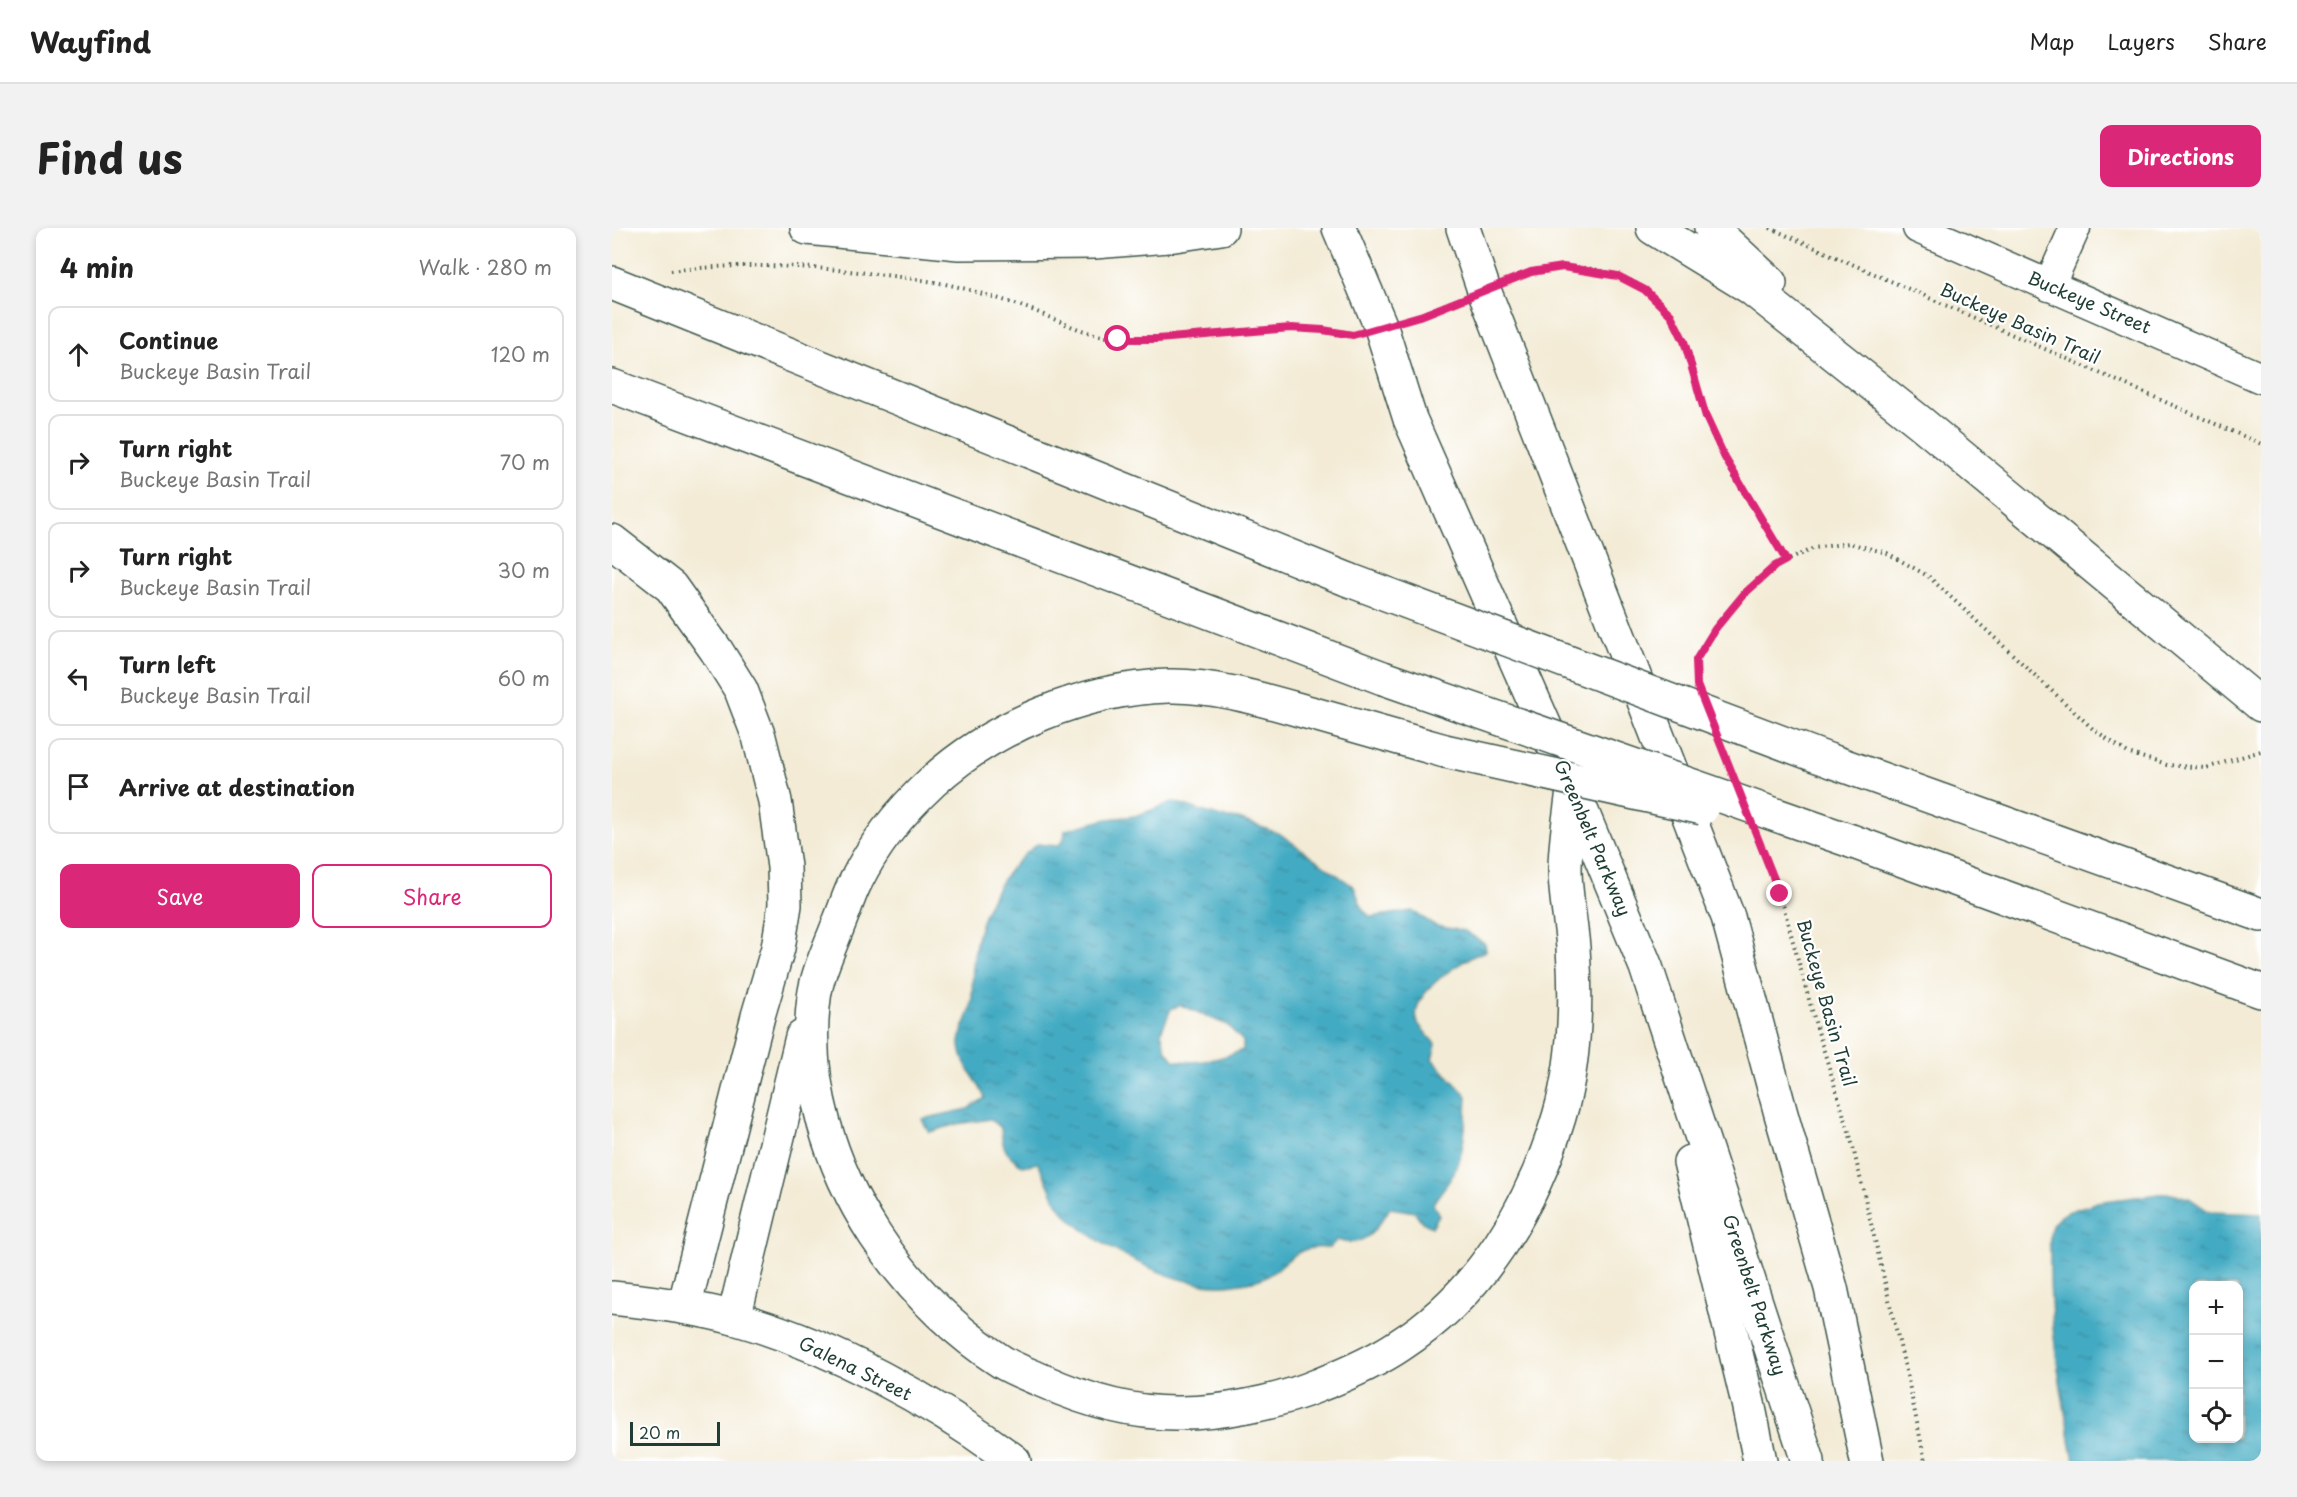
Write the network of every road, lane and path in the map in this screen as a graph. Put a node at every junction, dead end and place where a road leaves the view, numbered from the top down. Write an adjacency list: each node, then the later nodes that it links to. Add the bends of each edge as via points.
1 (807, 228): 2 (main road, via 959,243 1094,242)
2 (1221, 228)
3 (1339, 228): 14 (main road, Greenbelt Parkway)
4 (1463, 228): 13 (main road)
5 (1653, 228): 17 (main road, via 1751,288)
6 (1711, 228): 17 (main road)
7 (1770, 228): 18 (path, Buckeye Basin Trail)
8 (1918, 228): 12 (street, Buckeye Street)
9 (2075, 228): 12 (street)
10 (662, 272): 14 (path, via 799,266 909,278 963,288 1118,339 1291,328 1353,335)
11 (612, 283): 27 (main road, bridge, via 1349,580 1831,762)
12 (2049, 286): 15 (street, Buckeye Street)
13 (1484, 290): 14 (path); 20 (path, via 1531,272 1563,267 1618,276 1645,290 1671,315 1684,341 1706,417 1725,458); 37 (main road, via 1728,917 1830,1288)
14 (1381, 327): 24 (main road, Greenbelt Parkway, via 1410,418)
15 (2261, 378)
16 (612, 386): 26 (main road, bridge, via 1383,678)
17 (1921, 423): 22 (main road)
18 (2261, 444)
19 (612, 541): 32 (main road, via 671,587 741,690 759,737 776,801 784,867 785,905 778,948)
20 (1786, 560): 21 (path, via 1744,594 1715,629 1696,660); 23 (path, via 1814,548 1849,543 1887,554 1928,576 2092,729 2128,753 2167,765 2205,768)
21 (1697, 685)
22 (2254, 700)
23 (2261, 751)
24 (1573, 790): 28 (main road, Greenbelt Parkway); 29 (main road, via 1565,869 1574,982 1571,1060 1561,1113 1524,1207 1483,1269 1443,1312 1403,1344 1355,1371 1304,1392 1266,1402 1174,1413 1116,1406 1005,1365 951,1324 913,1287 853,1201 830,1145 815,1084 811,1036)
25 (1759, 841): 38 (path, Buckeye Basin Trail, via 1780,894 1851,1139)
26 (1851, 841): 29 (main road, bridge, via 1445,751 1265,700 1170,686 1117,692 1063,706 1013,726 945,770 917,796 886,832 856,881); 30 (main road)
27 (2261, 915)
28 (1646, 967): 35 (main road); 36 (main road, Greenbelt Parkway)
29 (814, 991): 33 (main road)
30 (2261, 991)
31 (612, 1298): 32 (main road, Galena Street)
32 (684, 1307): 33 (main road, Galena Street)
33 (734, 1318): 34 (main road, Galena Street, via 821,1348 945,1415)
34 (1014, 1461)
35 (1760, 1461)
36 (1808, 1461)
37 (1868, 1461)
38 (1925, 1461)

